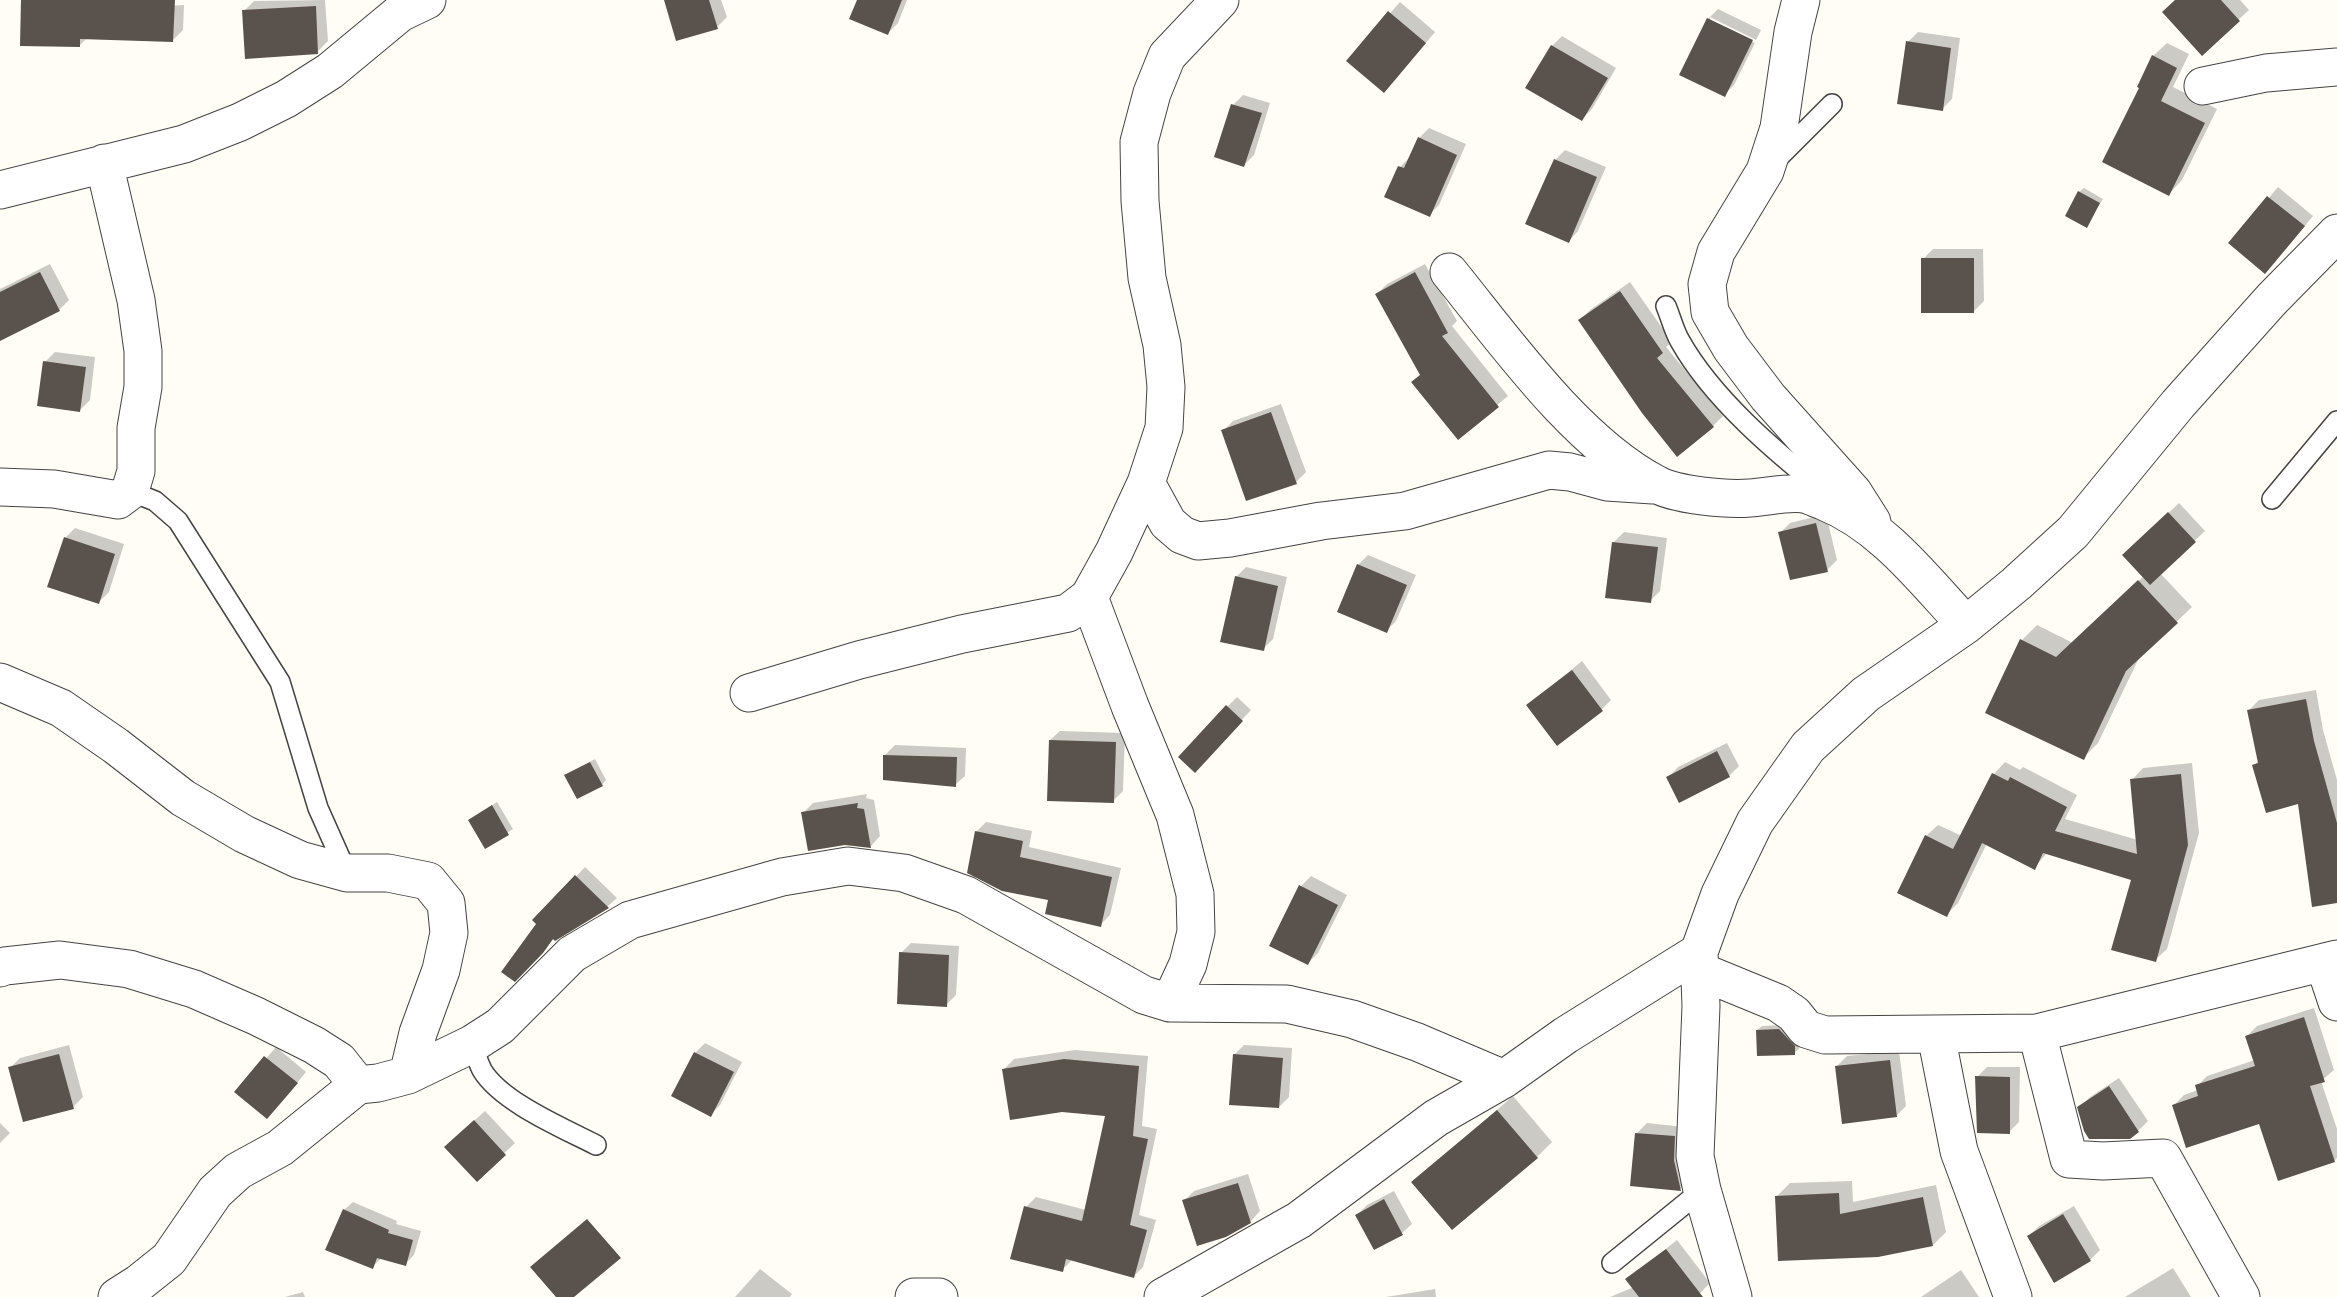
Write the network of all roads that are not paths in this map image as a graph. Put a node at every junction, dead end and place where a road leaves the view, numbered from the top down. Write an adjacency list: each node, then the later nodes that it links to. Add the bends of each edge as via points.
1 (427, 0): 7 (street, via 400,13 330,71 286,99 184,144)
2 (1220, 0): 14 (street, via 1167,56 1139,142 1147,278 1166,387 1164,428)
3 (1801, 0): 8 (street, via 1779,128)
4 (2337, 67): 5 (street, via 2266,73)
5 (2203, 86)
6 (1832, 104): 8 (lane)
7 (104, 163): 9 (street); 17 (street, via 136,300 143,351 136,471)
8 (1765, 171): 19 (street, via 1716,252 1707,284 1710,312 1768,397 1853,492)
9 (0, 190)
10 (2337, 233): 21 (street, via 2178,404 2073,532)
11 (1449, 272): 15 (street, via 1582,428 1617,459)
12 (1666, 306): 19 (lane, via 1680,341 1704,376 1749,426)
13 (2337, 421): 18 (lane)
14 (1146, 483): 15 (street, via 1168,523 1198,541 1405,511 1549,470 1607,482); 20 (street)
15 (1658, 485): 19 (street, via 1700,495 1745,498 1804,494 1835,506)
16 (0, 486): 17 (street, via 118,500)
17 (130, 491): 24 (lane, via 155,501 178,521 280,682 318,808)
18 (2272, 499)
19 (1878, 533): 21 (street)
20 (1089, 597): 23 (street, via 1068,613 962,634); 29 (street, via 1175,816 1195,894 1196,932)
21 (1966, 625): 26 (street, via 1866,694 1808,747 1755,822 1720,894)
22 (0, 682): 24 (street, via 61,708 183,798 244,834 300,860)
23 (749, 693)
24 (347, 873): 33 (street, via 388,873 428,881 446,903 449,933 441,970)
25 (2330, 961): 28 (street); 30 (street)
26 (1700, 962): 31 (street, via 1778,1003 1806,1029 1825,1035); 34 (street, via 1566,1035); 37 (street, via 1695,1156)
27 (0, 968): 35 (street, via 60,960 129,969 194,989 314,1045 339,1062)
28 (2337, 1002)
29 (1170, 1003): 32 (street, via 1144,995 966,895 904,873 848,866 782,877 629,920 572,954 500,1026); 34 (street, via 1287,1004 1352,1019)
30 (2037, 1033): 31 (street); 45 (street, via 2069,1159 2163,1158)
31 (1936, 1035): 44 (street, via 1959,1151)
32 (472, 1044): 33 (street); 36 (lane, via 482,1070 497,1087 528,1110)
33 (408, 1074): 35 (street)
34 (1504, 1079): 42 (street, via 1436,1118 1299,1220)
35 (358, 1085): 39 (street, via 280,1147 238,1171 215,1192 169,1259)
36 (596, 1145)
37 (1702, 1190): 38 (lane); 43 (street)
38 (1612, 1263)
39 (117, 1297)
40 (914, 1297): 41 (street)
41 (939, 1297)
42 (1163, 1297)
43 (1734, 1297)
44 (2013, 1297)
45 (2241, 1297)

